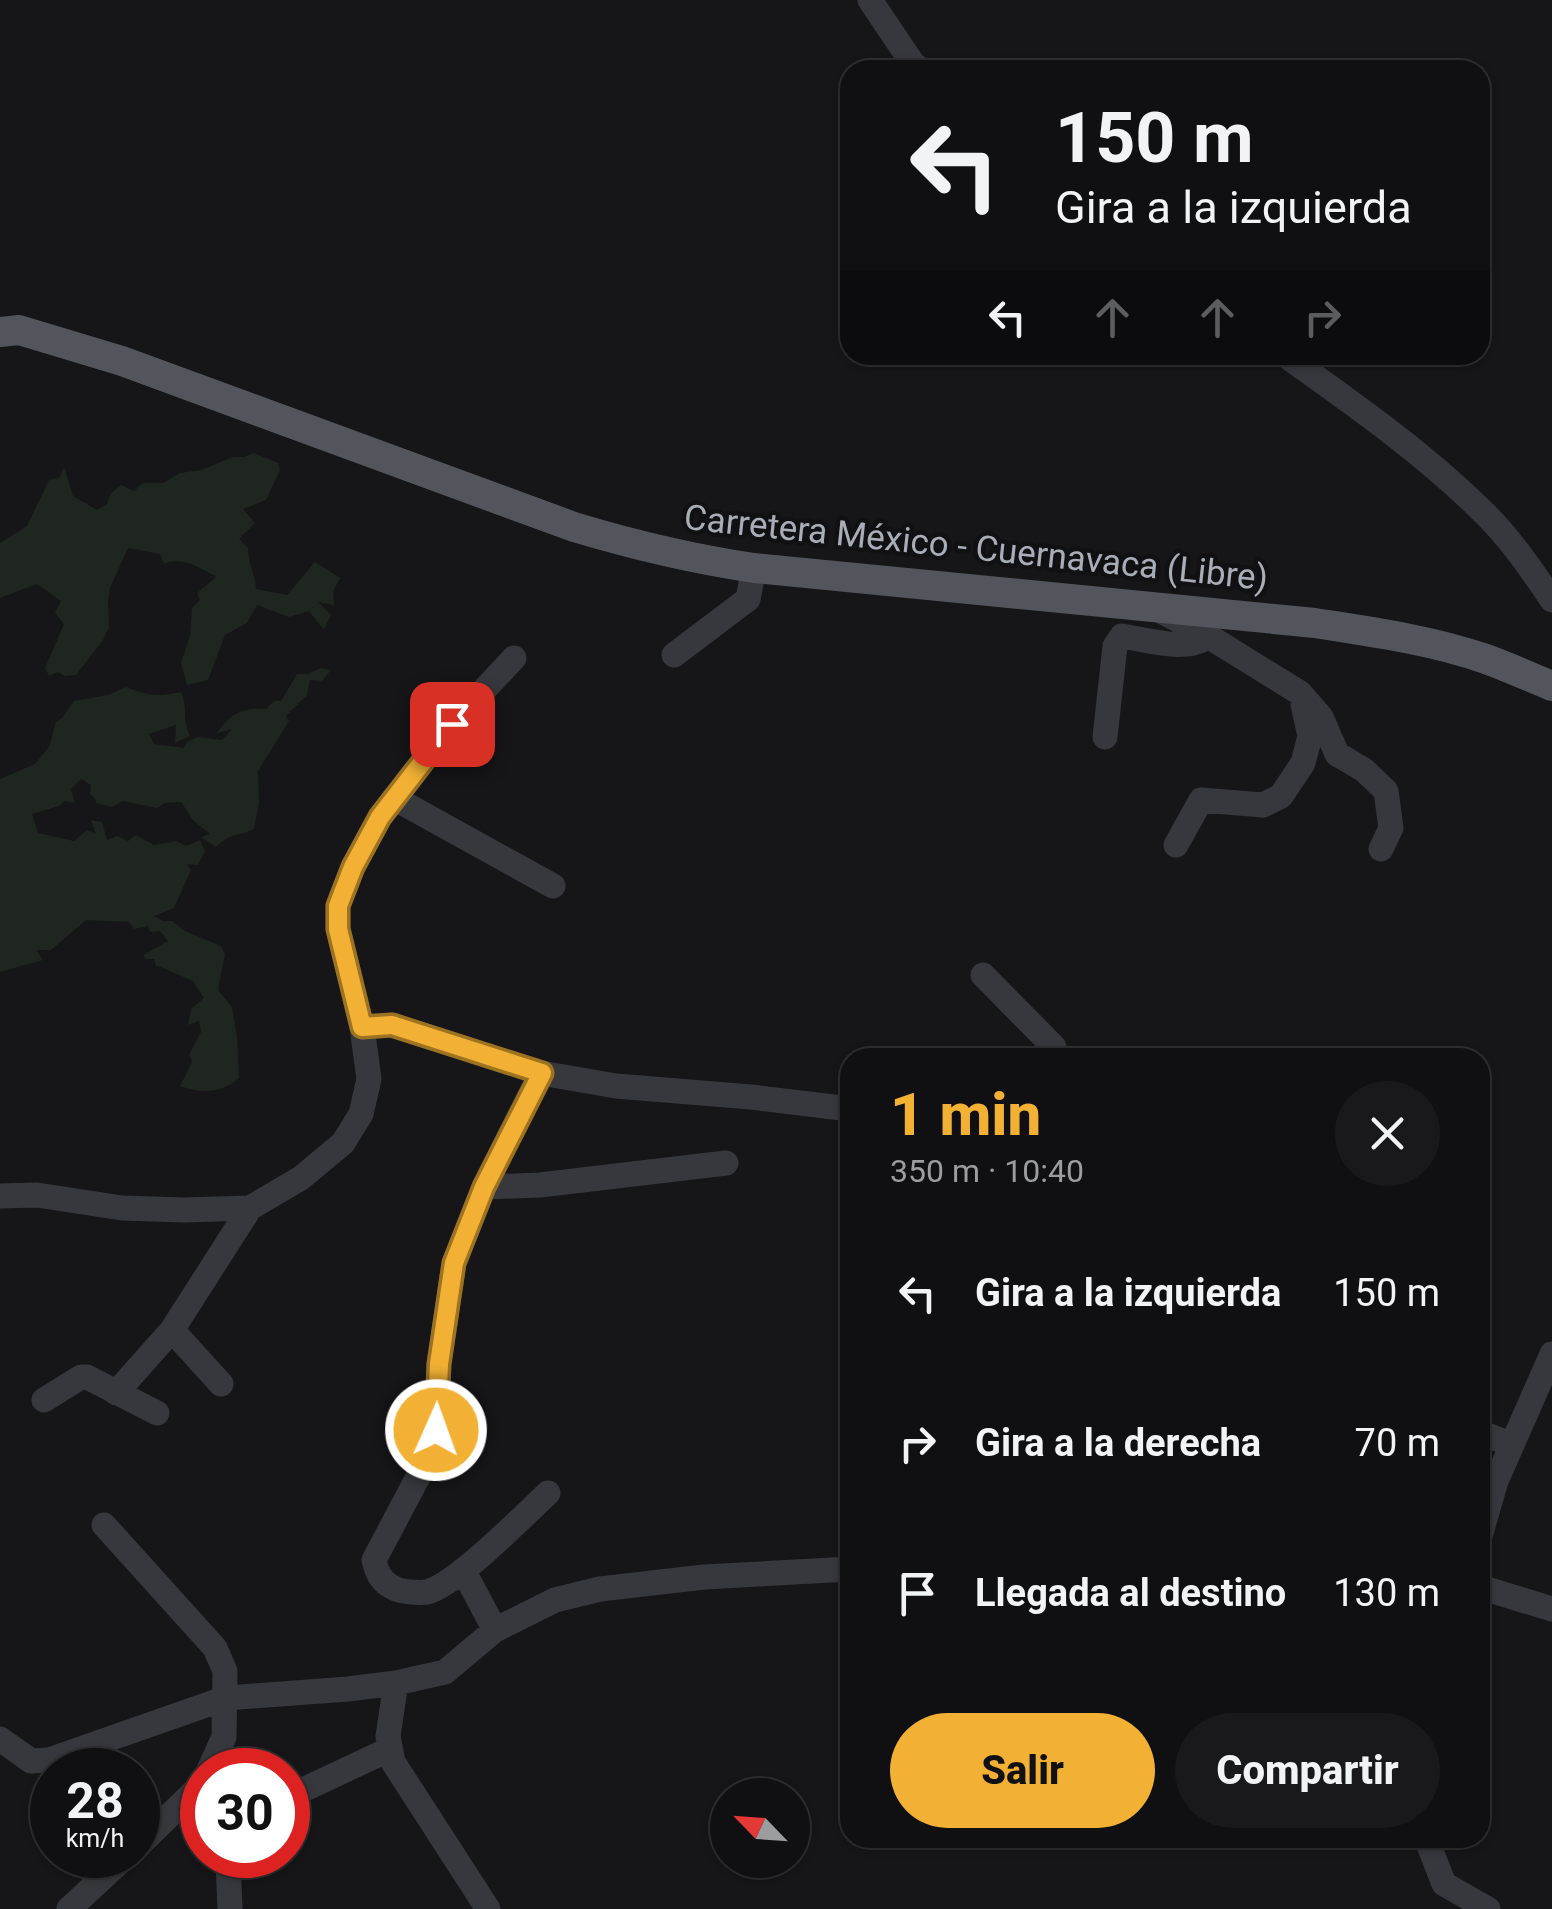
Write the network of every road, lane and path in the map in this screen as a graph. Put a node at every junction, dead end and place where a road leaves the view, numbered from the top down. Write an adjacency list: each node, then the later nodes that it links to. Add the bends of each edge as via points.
1 (870, 0): 2 (street)
2 (910, 60)
3 (0, 332): 5 (main road, Carretera México - Cuernavaca (Libre), via 19,330 122,361 574,527)
4 (1298, 365): 6 (street, via 1483,511)
5 (754, 568): 7 (main road, Carretera México - Cuernavaca (Libre)); 9 (street, via 748,599)
6 (1552, 600)
7 (1150, 605): 8 (street); 11 (main road, Carretera México - Cuernavaca (Libre), via 1393,635 1485,659)
8 (1208, 636): 12 (street); 13 (street, via 1188,646 1122,636 1115,646)
9 (674, 656)
10 (514, 658): 14 (street)
11 (1552, 686)
12 (1300, 693): 15 (street, via 1310,736 1303,763 1281,796 1262,806 1201,800); 16 (street, via 1322,717 1337,754 1386,790 1391,828)
13 (1105, 737)
14 (394, 798): 17 (street); 19 (street, via 338,906)
15 (1176, 845)
16 (1381, 848)
17 (553, 886)
18 (983, 974): 20 (street)
19 (362, 1027): 21 (street, via 392,1025); 26 (street, via 369,1078 361,1114 343,1143)
20 (1054, 1048)
21 (542, 1073): 22 (street); 24 (street)
22 (840, 1108)
23 (726, 1163): 24 (street)
24 (484, 1187): 38 (street, via 454,1263 436,1430 374,1560 377,1574 399,1591 427,1592)
25 (0, 1196): 26 (street, via 122,1208)
26 (250, 1208): 27 (street)
27 (172, 1330): 29 (street); 30 (street)
28 (1552, 1354): 34 (street)
29 (221, 1384)
30 (116, 1394): 31 (street, via 81,1377); 32 (street)
31 (44, 1400)
32 (157, 1413)
33 (1490, 1436): 34 (street)
34 (1512, 1445): 36 (street)
35 (548, 1493): 38 (street)
36 (1490, 1502)
37 (104, 1525): 44 (street, via 216,1648)
38 (463, 1570): 42 (street)
39 (840, 1570): 42 (street, via 600,1588 555,1600)
40 (1490, 1590): 41 (street)
41 (1552, 1609)
42 (495, 1630): 43 (street, via 446,1672)
43 (396, 1683): 44 (street); 47 (street)
44 (226, 1698): 45 (street, via 49,1760 31,1760); 46 (street)
45 (0, 1738)
46 (219, 1748)
47 (390, 1749): 48 (street); 56 (street, via 407,1787)
48 (310, 1787)
49 (180, 1805): 50 (street)
50 (160, 1825)
51 (1430, 1848): 57 (street, via 1444,1884)
52 (103, 1878): 54 (street)
53 (229, 1878): 55 (street)
54 (69, 1909)
55 (230, 1909)
56 (488, 1909)
57 (1488, 1909)

